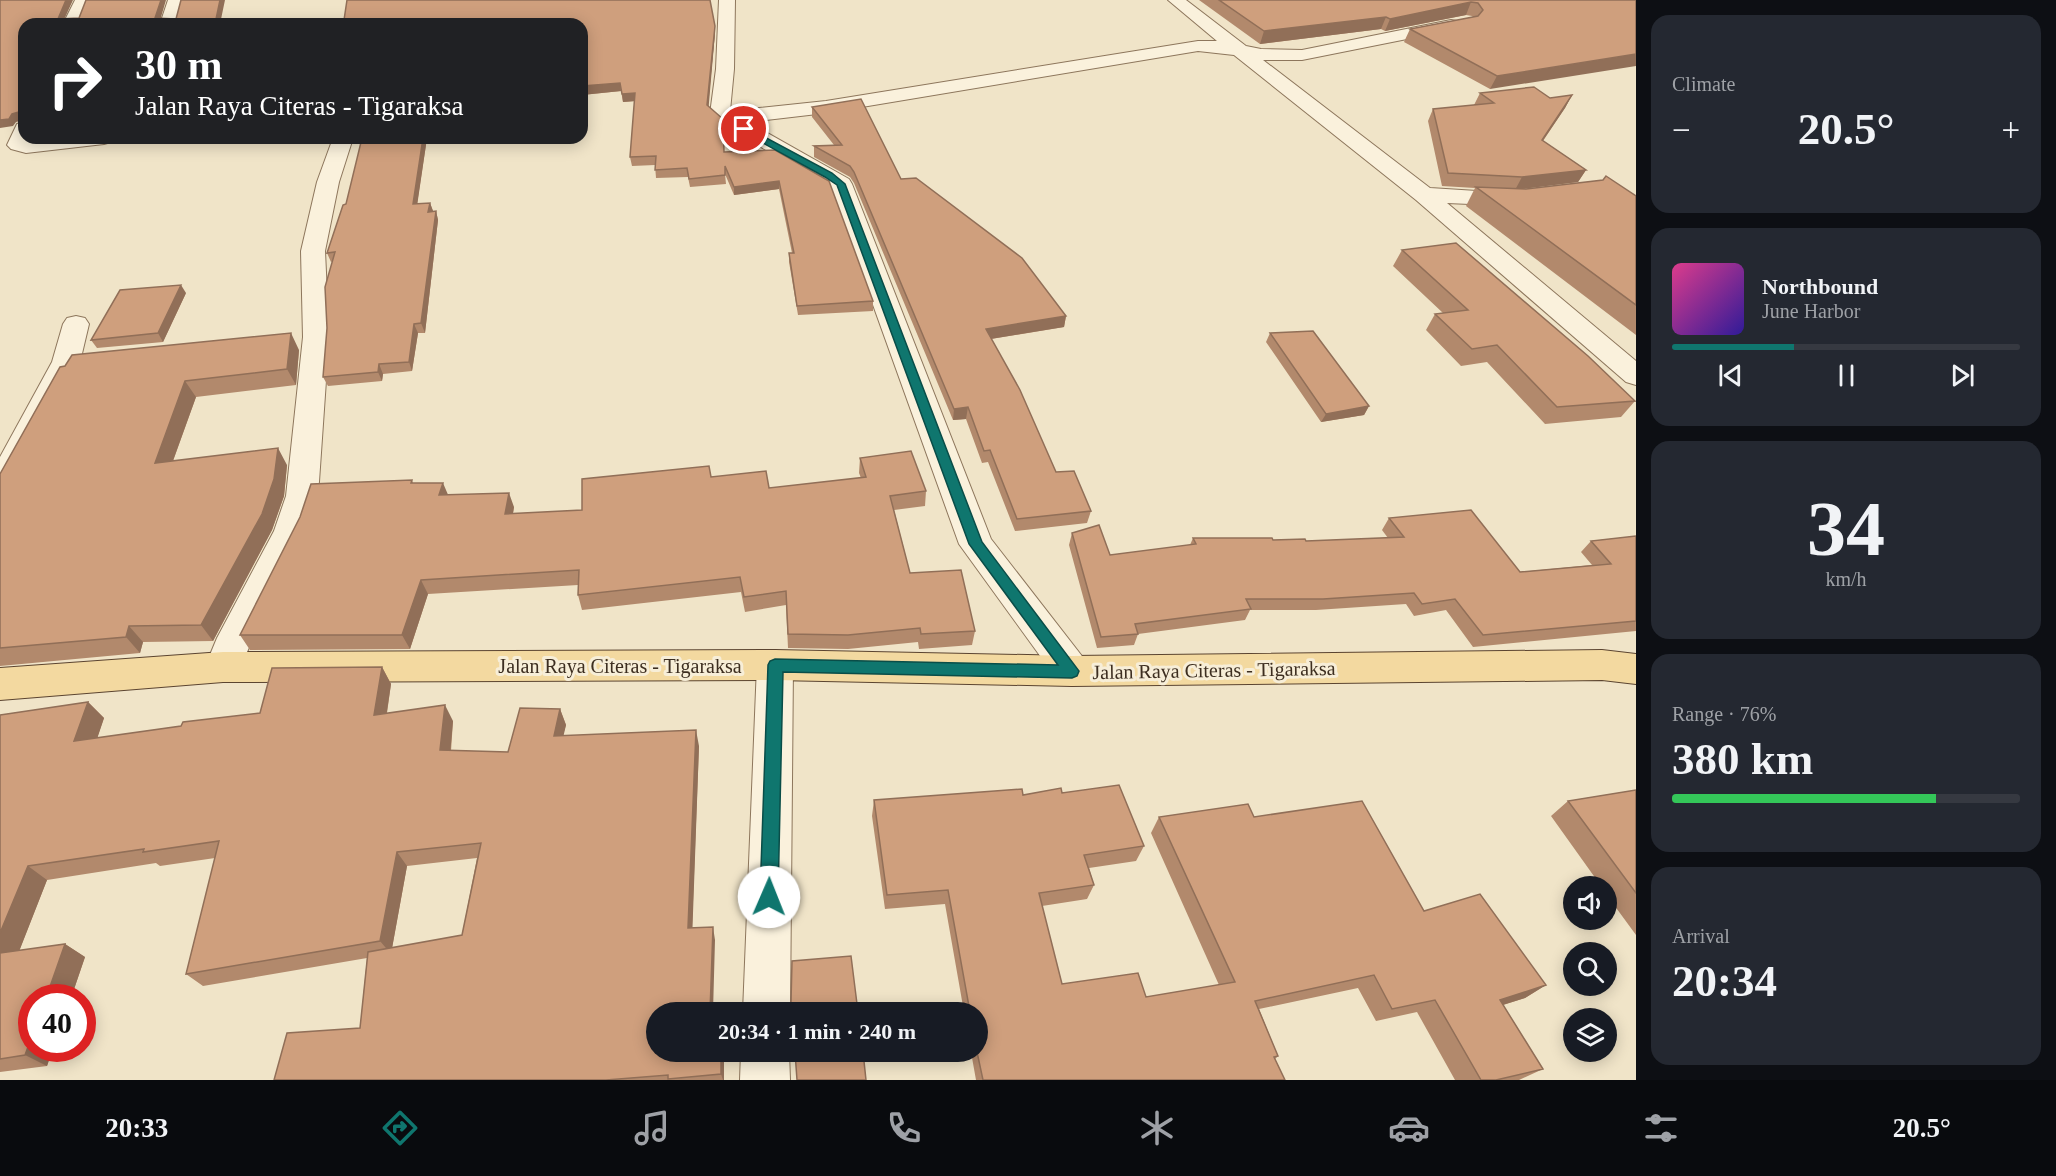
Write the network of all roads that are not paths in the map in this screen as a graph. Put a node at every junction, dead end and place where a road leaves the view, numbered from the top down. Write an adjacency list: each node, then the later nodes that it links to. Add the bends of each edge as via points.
1 (83, 0): 5 (street)
2 (176, 0): 6 (street)
3 (727, 0): 9 (street, via 720,114)
4 (1176, 0): 8 (street)
5 (75, 18)
6 (171, 18)
7 (1466, 22): 8 (street, via 1302,55)
8 (1237, 49): 9 (street, via 1198,46 826,107); 13 (street)
9 (725, 118): 21 (street, via 841,184 976,544)
10 (18, 144): 11 (street)
11 (52, 144)
12 (342, 144): 19 (street, via 328,182 313,251 304,338 302,496 290,531)
13 (1424, 195): 14 (street); 16 (street)
14 (1535, 198)
15 (76, 324): 17 (street, via 77,361)
16 (1636, 376)
17 (0, 486)
18 (775, 665): 19 (main road, Jalan Raya Citeras - Tigaraksa); 21 (main road, Jalan Raya Citeras - Tigaraksa); 23 (street)
19 (223, 667): 22 (main road, Jalan Raya Citeras - Tigaraksa)
20 (1636, 669): 21 (main road, Jalan Raya Citeras - Tigaraksa, via 1602,665)
21 (1072, 671)
22 (0, 684)
23 (766, 1002)
24 (765, 1062): 25 (street)
25 (765, 1080)

